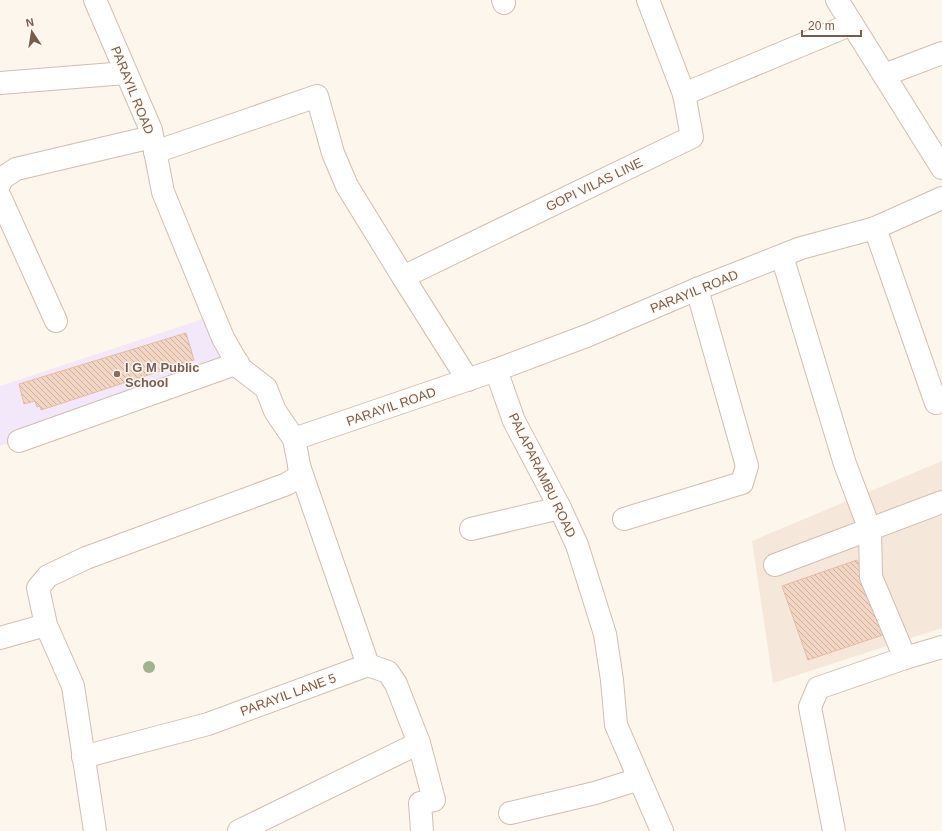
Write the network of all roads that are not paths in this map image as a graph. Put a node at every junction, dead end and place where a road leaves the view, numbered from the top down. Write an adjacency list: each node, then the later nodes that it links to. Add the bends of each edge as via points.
1 (95, 0): 6 (street, PARAYIL ROAD)
2 (648, 0): 9 (street)
3 (837, 0): 4 (street)
4 (852, 24): 7 (street); 9 (street)
5 (942, 53): 7 (street)
6 (126, 73): 8 (street); 10 (street, PARAYIL ROAD, via 151,130)
7 (884, 75): 11 (street)
8 (0, 83)
9 (684, 94): 17 (street, GOPI VILAS LINE, via 692,137)
10 (154, 144): 12 (street, via 16,170 1,179); 17 (street, via 317,96 333,153 347,186); 20 (street, PARAYIL ROAD, via 163,192 224,338)
11 (942, 168)
12 (0, 183)
13 (0, 197): 19 (street)
14 (942, 198): 15 (street, PARAYIL ROAD)
15 (875, 228): 16 (street, PARAYIL ROAD, via 801,248); 23 (street)
16 (782, 256): 18 (street, PARAYIL ROAD); 31 (street, via 846,464)
17 (402, 277): 22 (street)
18 (697, 289): 21 (street, PARAYIL ROAD, via 589,335); 29 (street, via 747,466 742,483)
19 (56, 321)
20 (238, 363): 24 (street, PARAYIL ROAD, via 240,368 266,388 275,411); 25 (street)
21 (496, 370): 22 (street, PARAYIL ROAD); 28 (street, PALAPARAMBU ROAD, via 514,421)
22 (468, 380): 24 (street, PARAYIL ROAD)
23 (936, 403)
24 (294, 439): 26 (street)
25 (19, 441)
26 (299, 466): 33 (street, via 301,476 286,484 86,558 48,576 38,588); 37 (street)
27 (942, 502): 31 (street)
28 (560, 508): 30 (street); 40 (street, PALAPARAMBU ROAD, via 577,546 605,634 616,725)
29 (624, 519)
30 (471, 529)
31 (870, 530): 32 (street); 36 (street, via 871,577)
32 (775, 566)
33 (46, 625): 34 (street); 39 (street, via 73,686)
34 (0, 638)
35 (942, 647): 36 (street)
36 (905, 658): 46 (street, via 818,688 810,707)
37 (368, 665): 38 (street, via 388,672 396,684); 39 (street, PARAYIL LANE 5, via 208,724)
38 (419, 743): 43 (street); 44 (street, via 434,800 420,803)
39 (83, 757): 42 (street)
40 (639, 779): 41 (street, via 595,793); 45 (street, PALAPARAMBU ROAD)
41 (510, 813)
42 (95, 831)
43 (240, 831)
44 (422, 831)
45 (662, 831)
46 (834, 831)

